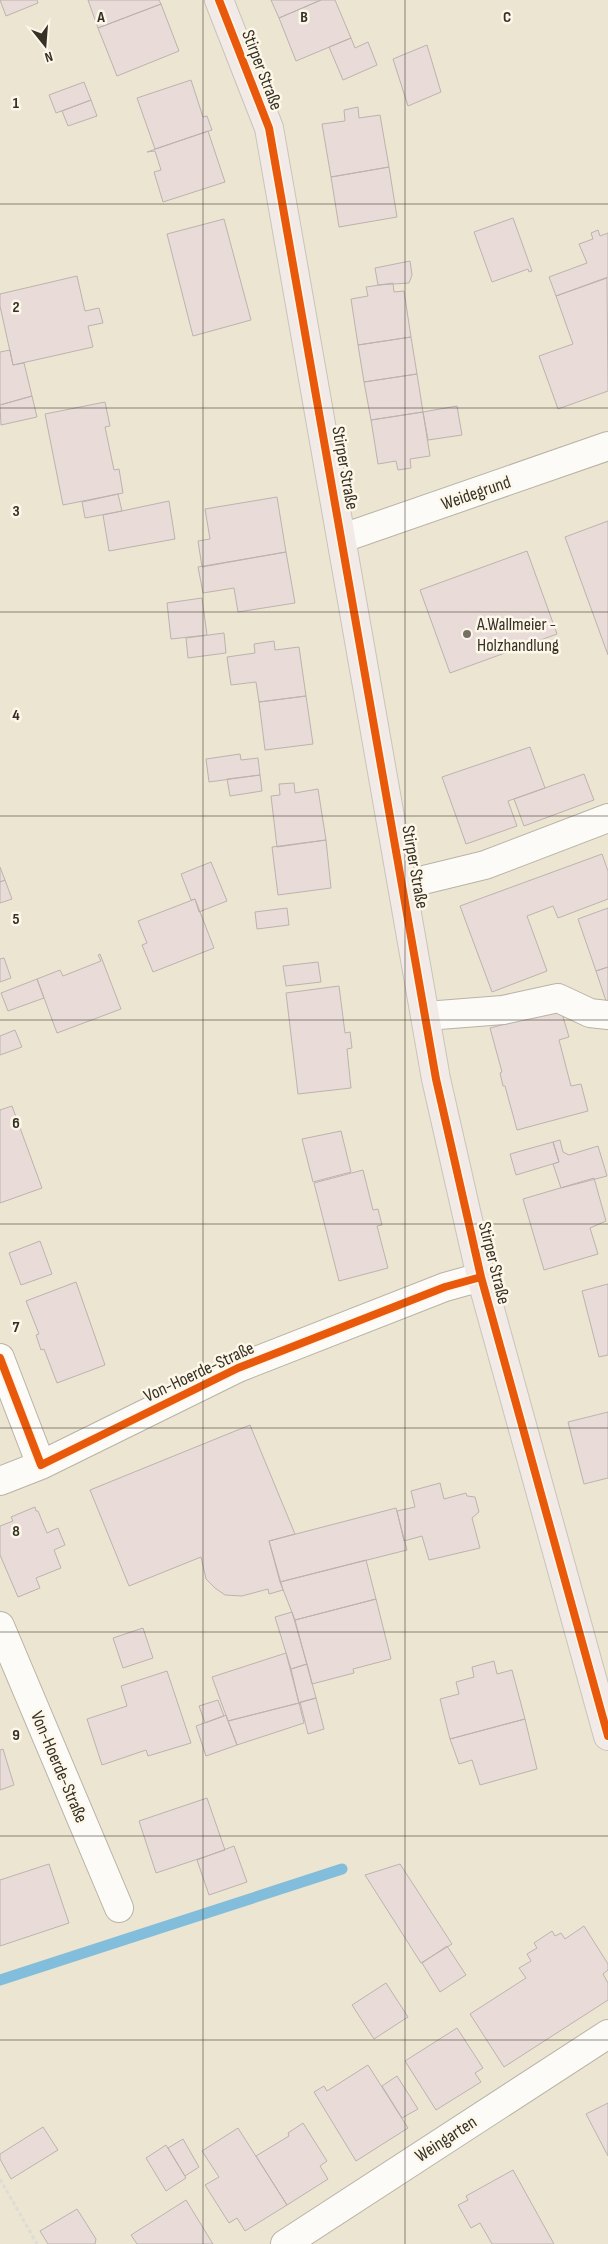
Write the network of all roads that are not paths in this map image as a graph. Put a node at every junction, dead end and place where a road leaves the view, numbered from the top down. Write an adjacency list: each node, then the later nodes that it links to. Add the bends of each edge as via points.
1 (219, 0): 3 (main road, Stirper Straße, via 269,128)
2 (608, 446): 3 (street, Weidegrund)
3 (343, 538): 5 (main road, Stirper Straße)
4 (608, 818): 5 (street, via 485,865)
5 (403, 885): 7 (main road, Stirper Straße)
6 (608, 1015): 7 (street, via 590,1013 558,998 503,1010)
7 (426, 1016): 8 (main road, Stirper Straße, via 436,1079)
8 (481, 1277): 10 (street, Von-Hoerde-Straße, via 444,1287 238,1368); 13 (main road, Stirper Straße)
9 (0, 1358): 10 (street)
10 (41, 1465): 11 (street, Von-Hoerde-Straße)
11 (0, 1481)
12 (0, 1626): 14 (street, Von-Hoerde-Straße)
13 (608, 1736)
14 (119, 1908)
15 (608, 2034): 16 (street, Weingarten)
16 (285, 2244)

